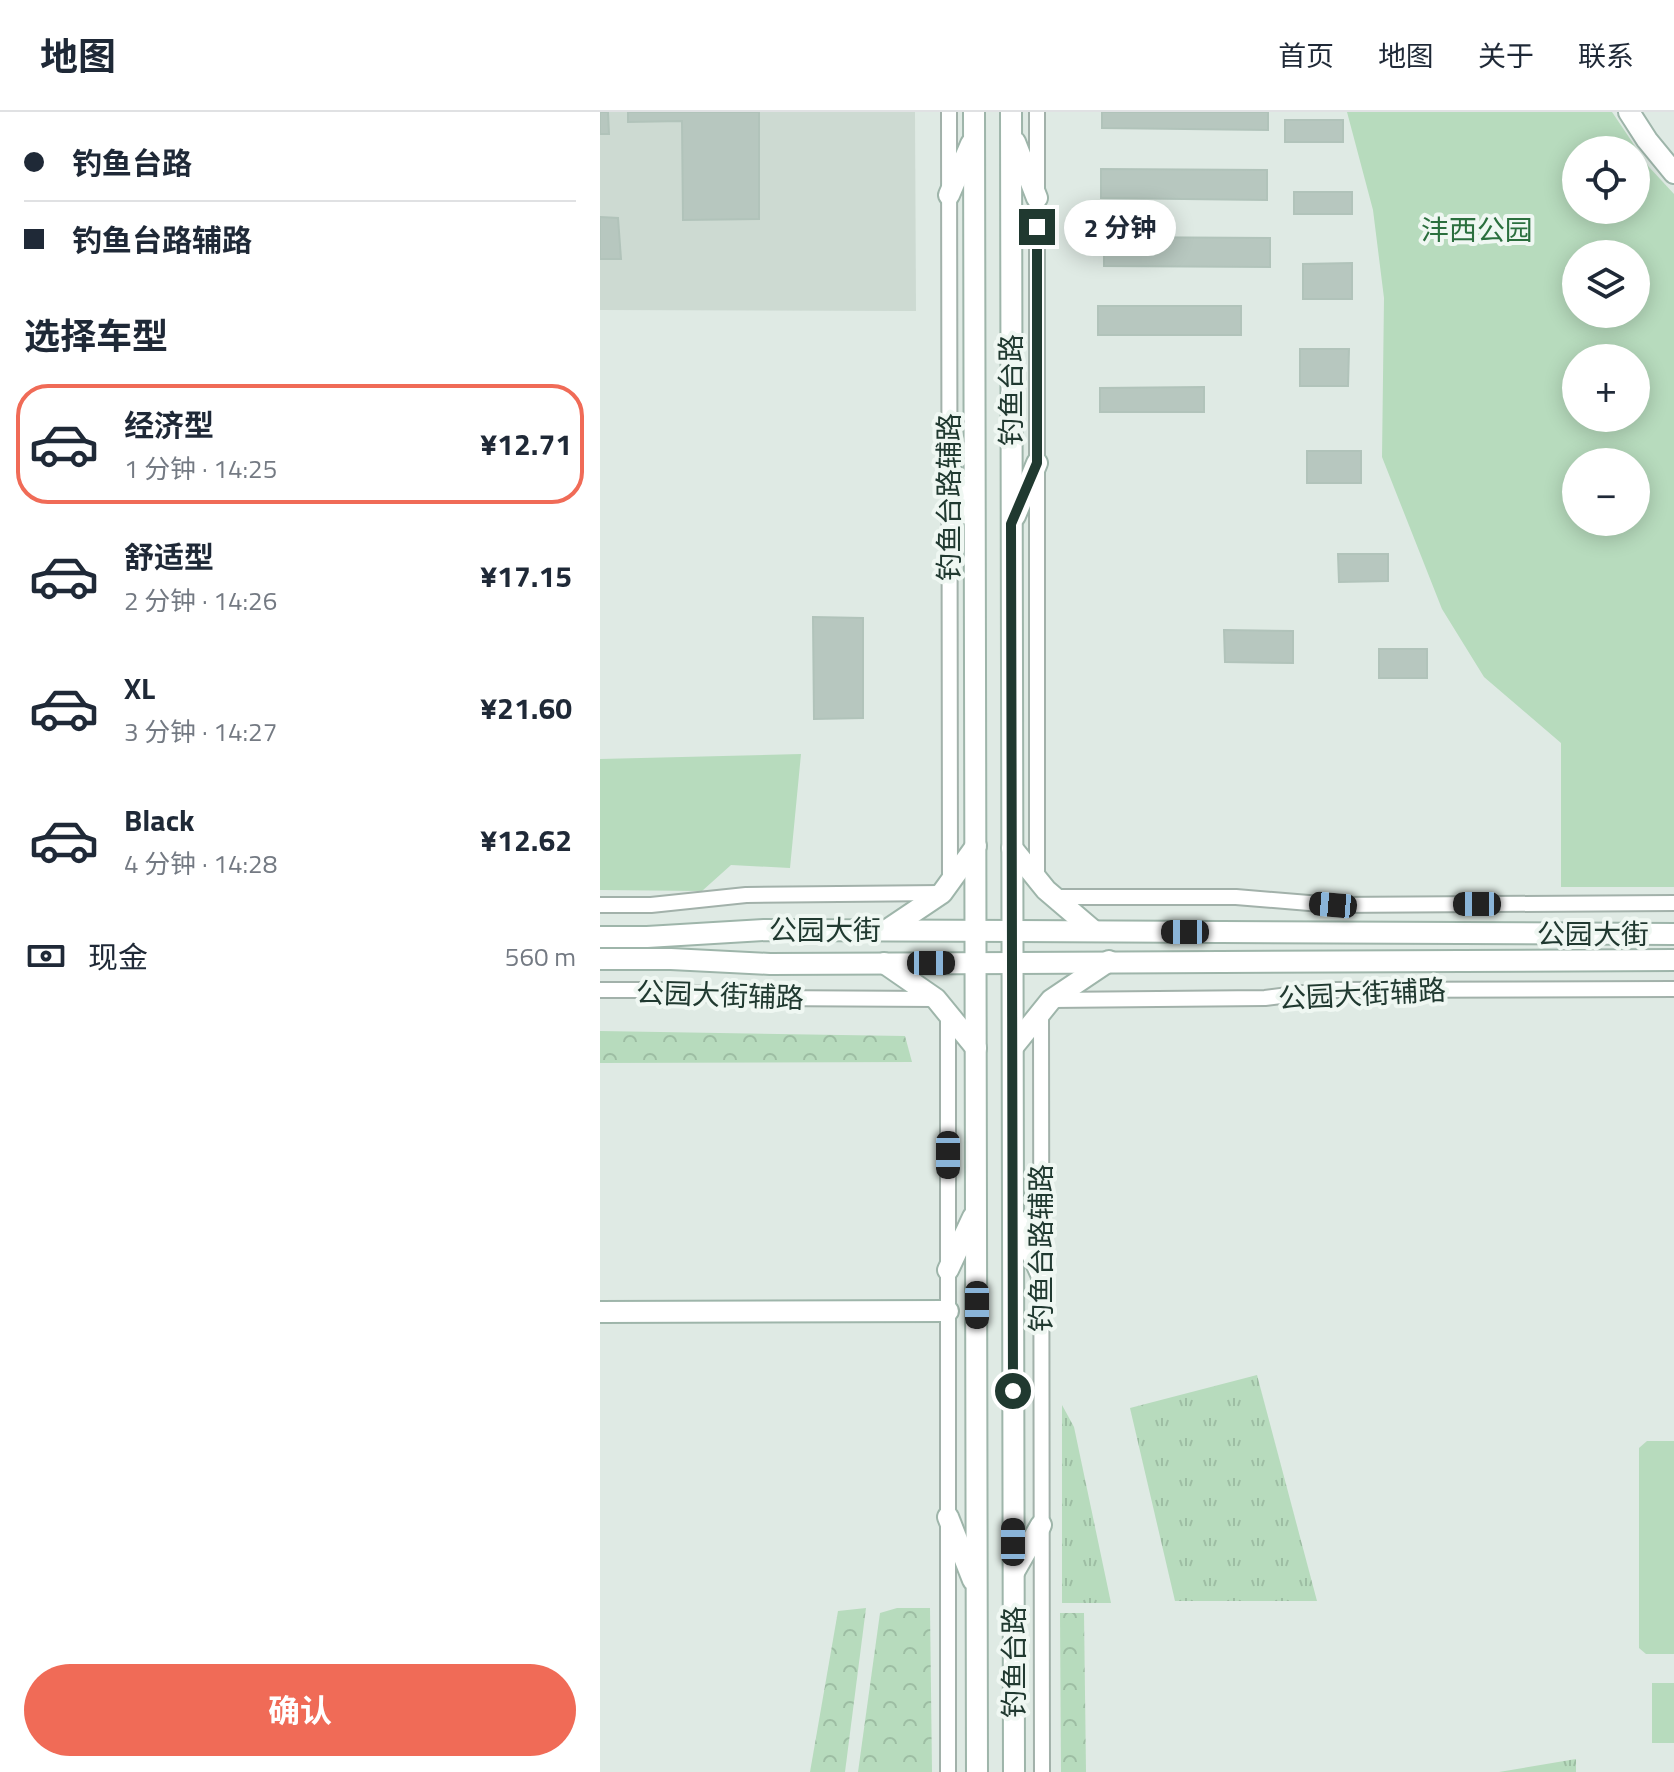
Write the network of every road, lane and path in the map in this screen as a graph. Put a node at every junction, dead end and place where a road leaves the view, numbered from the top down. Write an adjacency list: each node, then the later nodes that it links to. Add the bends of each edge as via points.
1 (949, 112): 8 (street, 钓鱼台路辅路)
2 (974, 112): 6 (main road, 钓鱼台路)
3 (1037, 112): 9 (street)
4 (1629, 112): 7 (main road)
5 (1011, 122): 9 (main road); 13 (main road, 钓鱼台路)
6 (974, 137): 8 (main road); 12 (main road, 钓鱼台路)
7 (1674, 173)
8 (949, 195): 11 (street, 钓鱼台路辅路)
9 (1037, 198): 10 (street)
10 (1037, 463): 13 (main road); 18 (street)
11 (949, 466): 12 (main road); 19 (street, 钓鱼台路辅路)
12 (975, 523): 14 (main road, 钓鱼台路)
13 (1011, 524): 15 (main road, 钓鱼台路)
14 (976, 771): 15 (main road); 16 (main road, 钓鱼台路)
15 (1012, 771): 17 (main road, 钓鱼台路)
16 (976, 846): 19 (main road); 24 (main road, 钓鱼台路)
17 (1012, 848): 18 (main road); 25 (main road, 钓鱼台路)
18 (1037, 879): 20 (main road)
19 (946, 888): 22 (street); 23 (main road)
20 (1055, 897): 21 (street, via 1236,897 1333,905); 26 (main road)
21 (1674, 903)
22 (600, 905)
23 (887, 930): 24 (main road, 公园大街); 28 (main road, 公园大街)
24 (976, 930): 25 (main road, 公园大街); 34 (main road, 钓鱼台路)
25 (1012, 931): 26 (main road, 公园大街); 31 (main road, 钓鱼台路)
26 (1094, 931): 27 (main road, 公园大街)
27 (1674, 934)
28 (600, 937)
29 (600, 959): 33 (main road, 公园大街)
30 (1674, 960): 32 (main road, 公园大街)
31 (1012, 961): 32 (main road, 公园大街); 34 (main road, 公园大街); 39 (main road, 钓鱼台路)
32 (1109, 961): 38 (main road)
33 (884, 963): 34 (main road, 公园大街); 37 (main road)
34 (976, 963): 40 (main road, 钓鱼台路)
35 (1674, 989): 38 (street, 公园大街辅路, via 1328,990 1265,998)
36 (600, 990): 37 (street, 公园大街辅路)
37 (942, 1006): 40 (main road); 45 (street)
38 (1046, 1006): 39 (main road); 46 (street, 钓鱼台路辅路)
39 (1013, 1047): 42 (main road, 钓鱼台路)
40 (976, 1048): 41 (main road, 钓鱼台路)
41 (977, 1134): 42 (main road); 43 (main road, 钓鱼台路)
42 (1013, 1134): 44 (main road, 钓鱼台路)
43 (977, 1210): 45 (main road); 52 (main road, 钓鱼台路)
44 (1013, 1211): 46 (main road); 51 (main road, 钓鱼台路)
45 (948, 1270): 47 (street)
46 (1041, 1274): 50 (street, 钓鱼台路辅路)
47 (948, 1311): 48 (main road); 49 (street)
48 (600, 1312)
49 (948, 1517): 52 (main road); 53 (street)
50 (1041, 1525): 51 (main road); 56 (street, 钓鱼台路辅路)
51 (1014, 1572): 55 (main road, 钓鱼台路)
52 (977, 1589): 54 (main road, 钓鱼台路)
53 (948, 1772)
54 (977, 1772)
55 (1014, 1772)
56 (1042, 1772)

